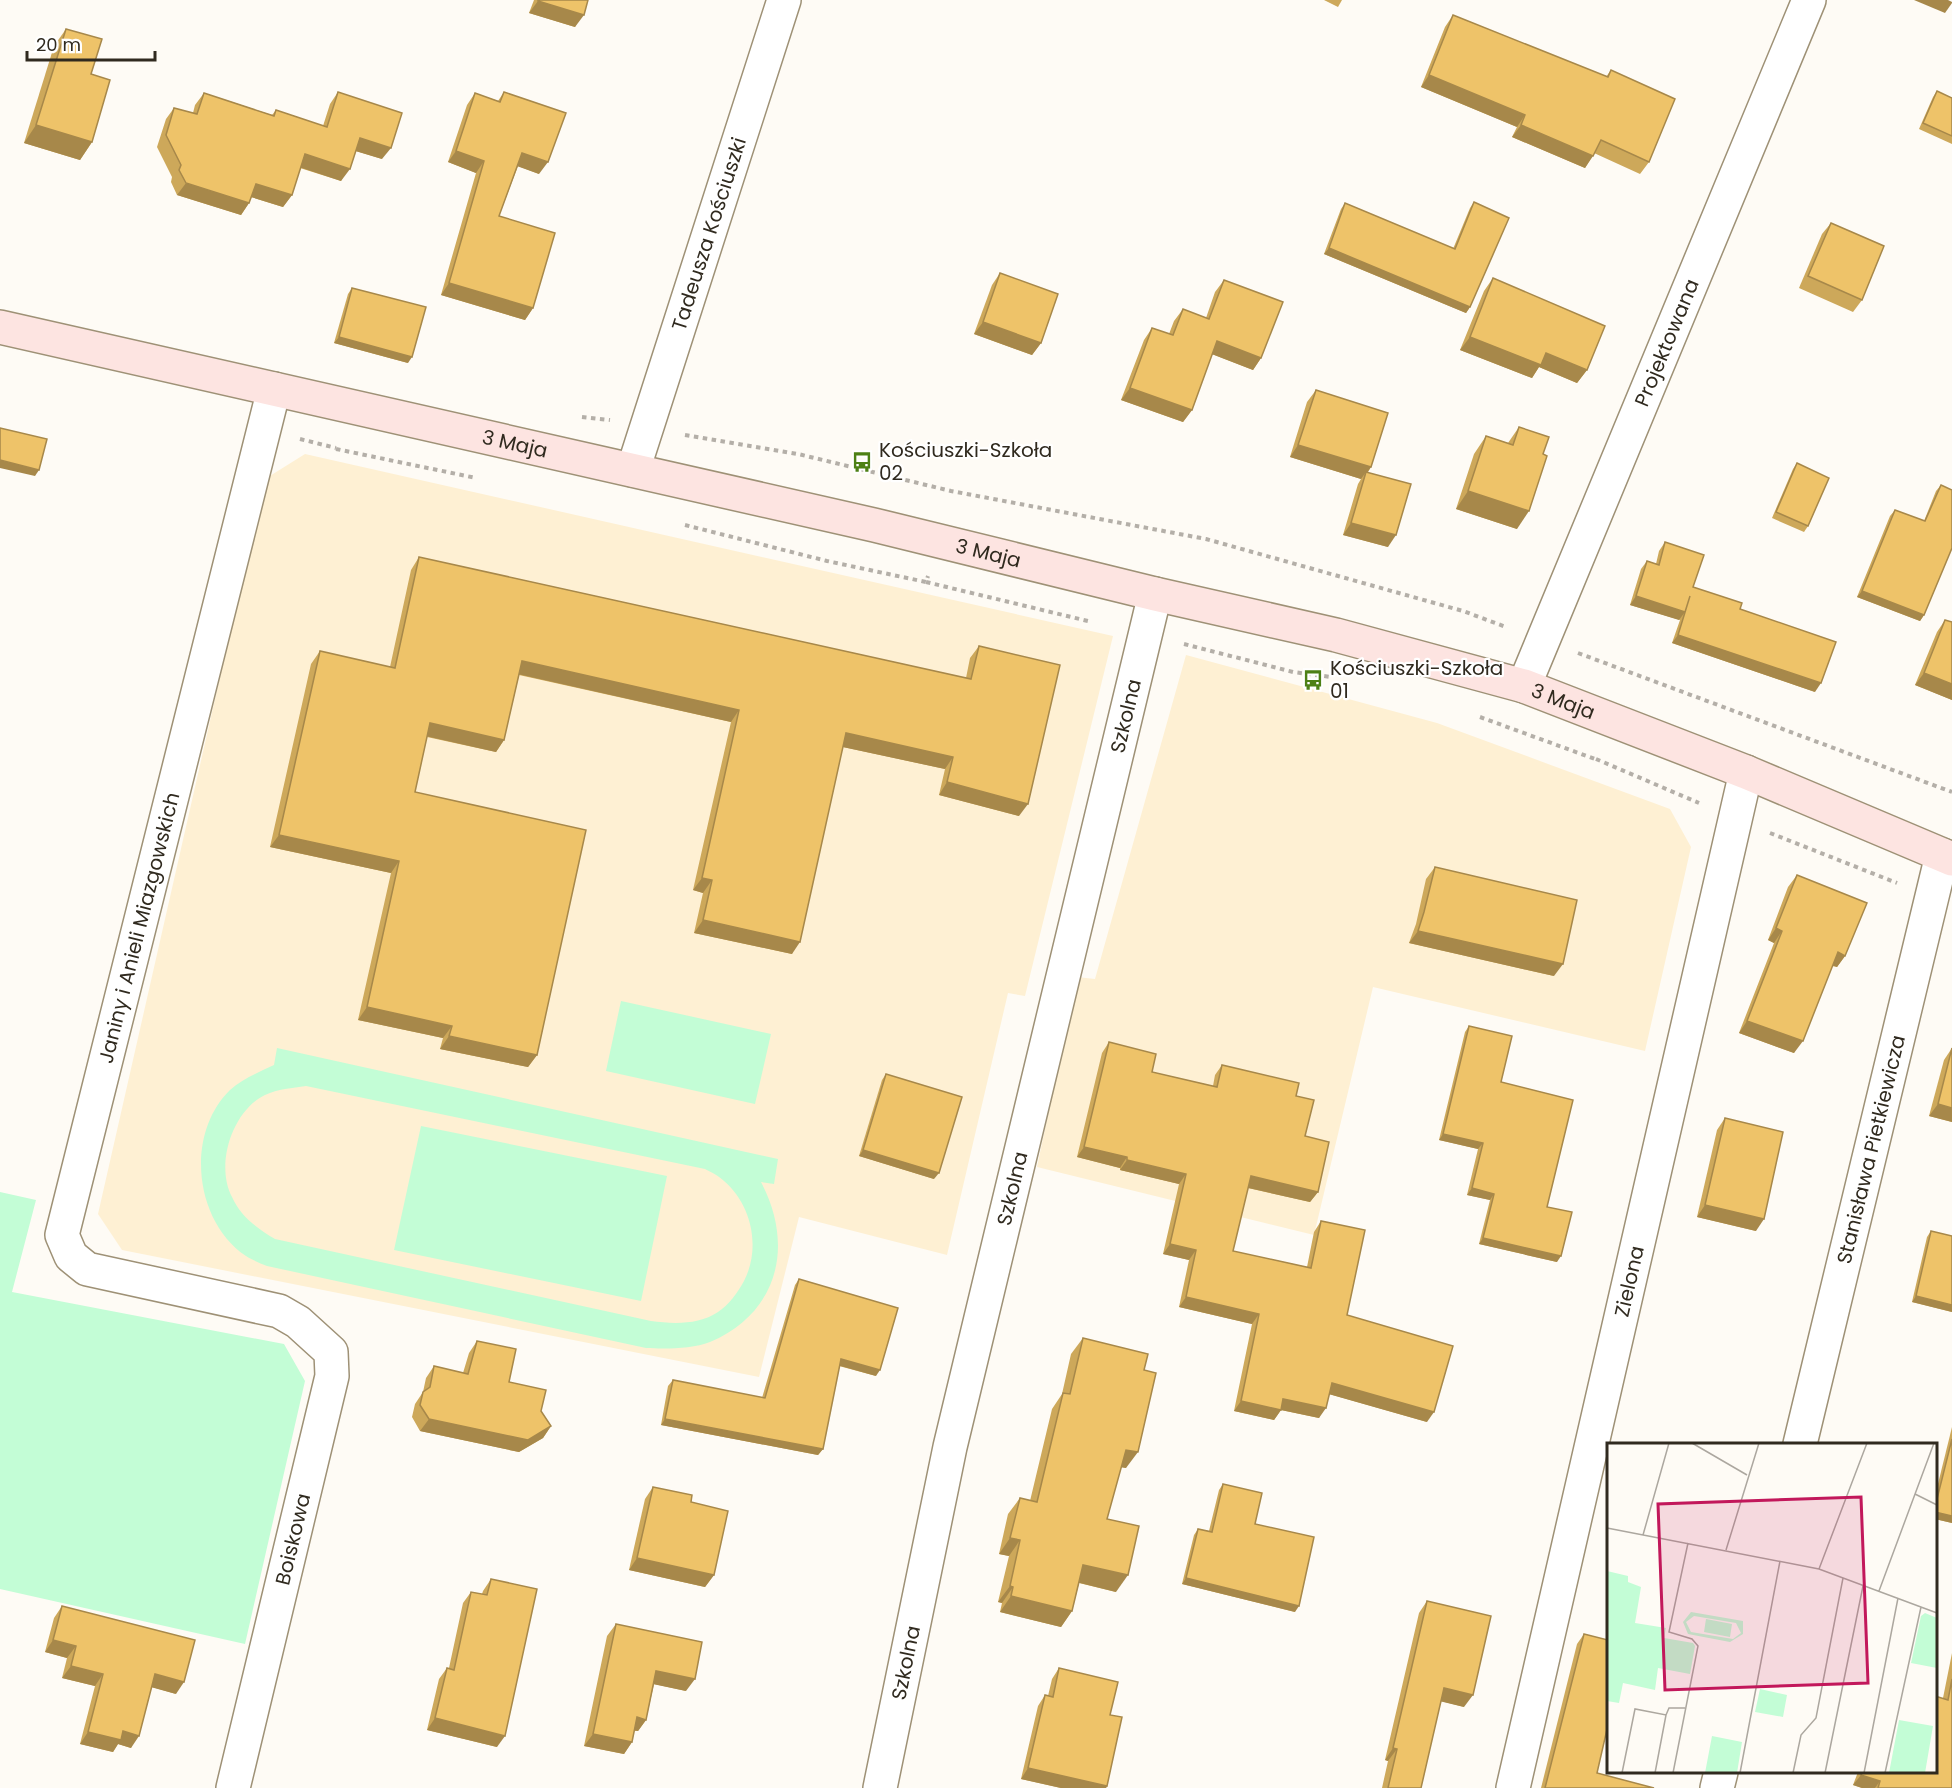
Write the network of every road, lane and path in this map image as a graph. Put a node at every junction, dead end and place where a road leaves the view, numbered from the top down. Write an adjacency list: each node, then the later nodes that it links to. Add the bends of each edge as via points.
1 (784, 0): 6 (street, Tadeusza Kościuszki)
2 (1809, 0): 10 (street, Projektowana)
3 (0, 327): 4 (street, 3 Maja)
4 (274, 388): 6 (street, 3 Maja); 18 (street, Janiny i Anieli Miazgowskich, via 62,1235 71,1256 87,1269)
5 (727, 442): 10 (path, via 1206,539 1463,611)
6 (633, 470): 8 (street, 3 Maja)
7 (926, 582): 9 (path)
8 (1155, 594): 9 (street, Szkolna); 12 (street, 3 Maja, via 1336,635)
9 (1145, 634): 11 (path, via 1293,672); 22 (street, Szkolna, via 950,1447)
10 (1541, 640): 12 (street, Projektowana); 16 (path)
11 (1340, 678)
12 (1524, 686): 15 (street, 3 Maja)
13 (1470, 713): 14 (path)
14 (1595, 759)
15 (1746, 772): 17 (street, 3 Maja); 23 (street, Zielona)
16 (1952, 792)
17 (1947, 857): 19 (street, Stanisława Pietkiewicza)
18 (279, 1311): 21 (street, Boiskowa, via 298,1322 331,1352 333,1376)
19 (1800, 1443)
20 (1721, 1773): 24 (street)
21 (233, 1788)
22 (880, 1788)
23 (1513, 1788)
24 (1717, 1788)

